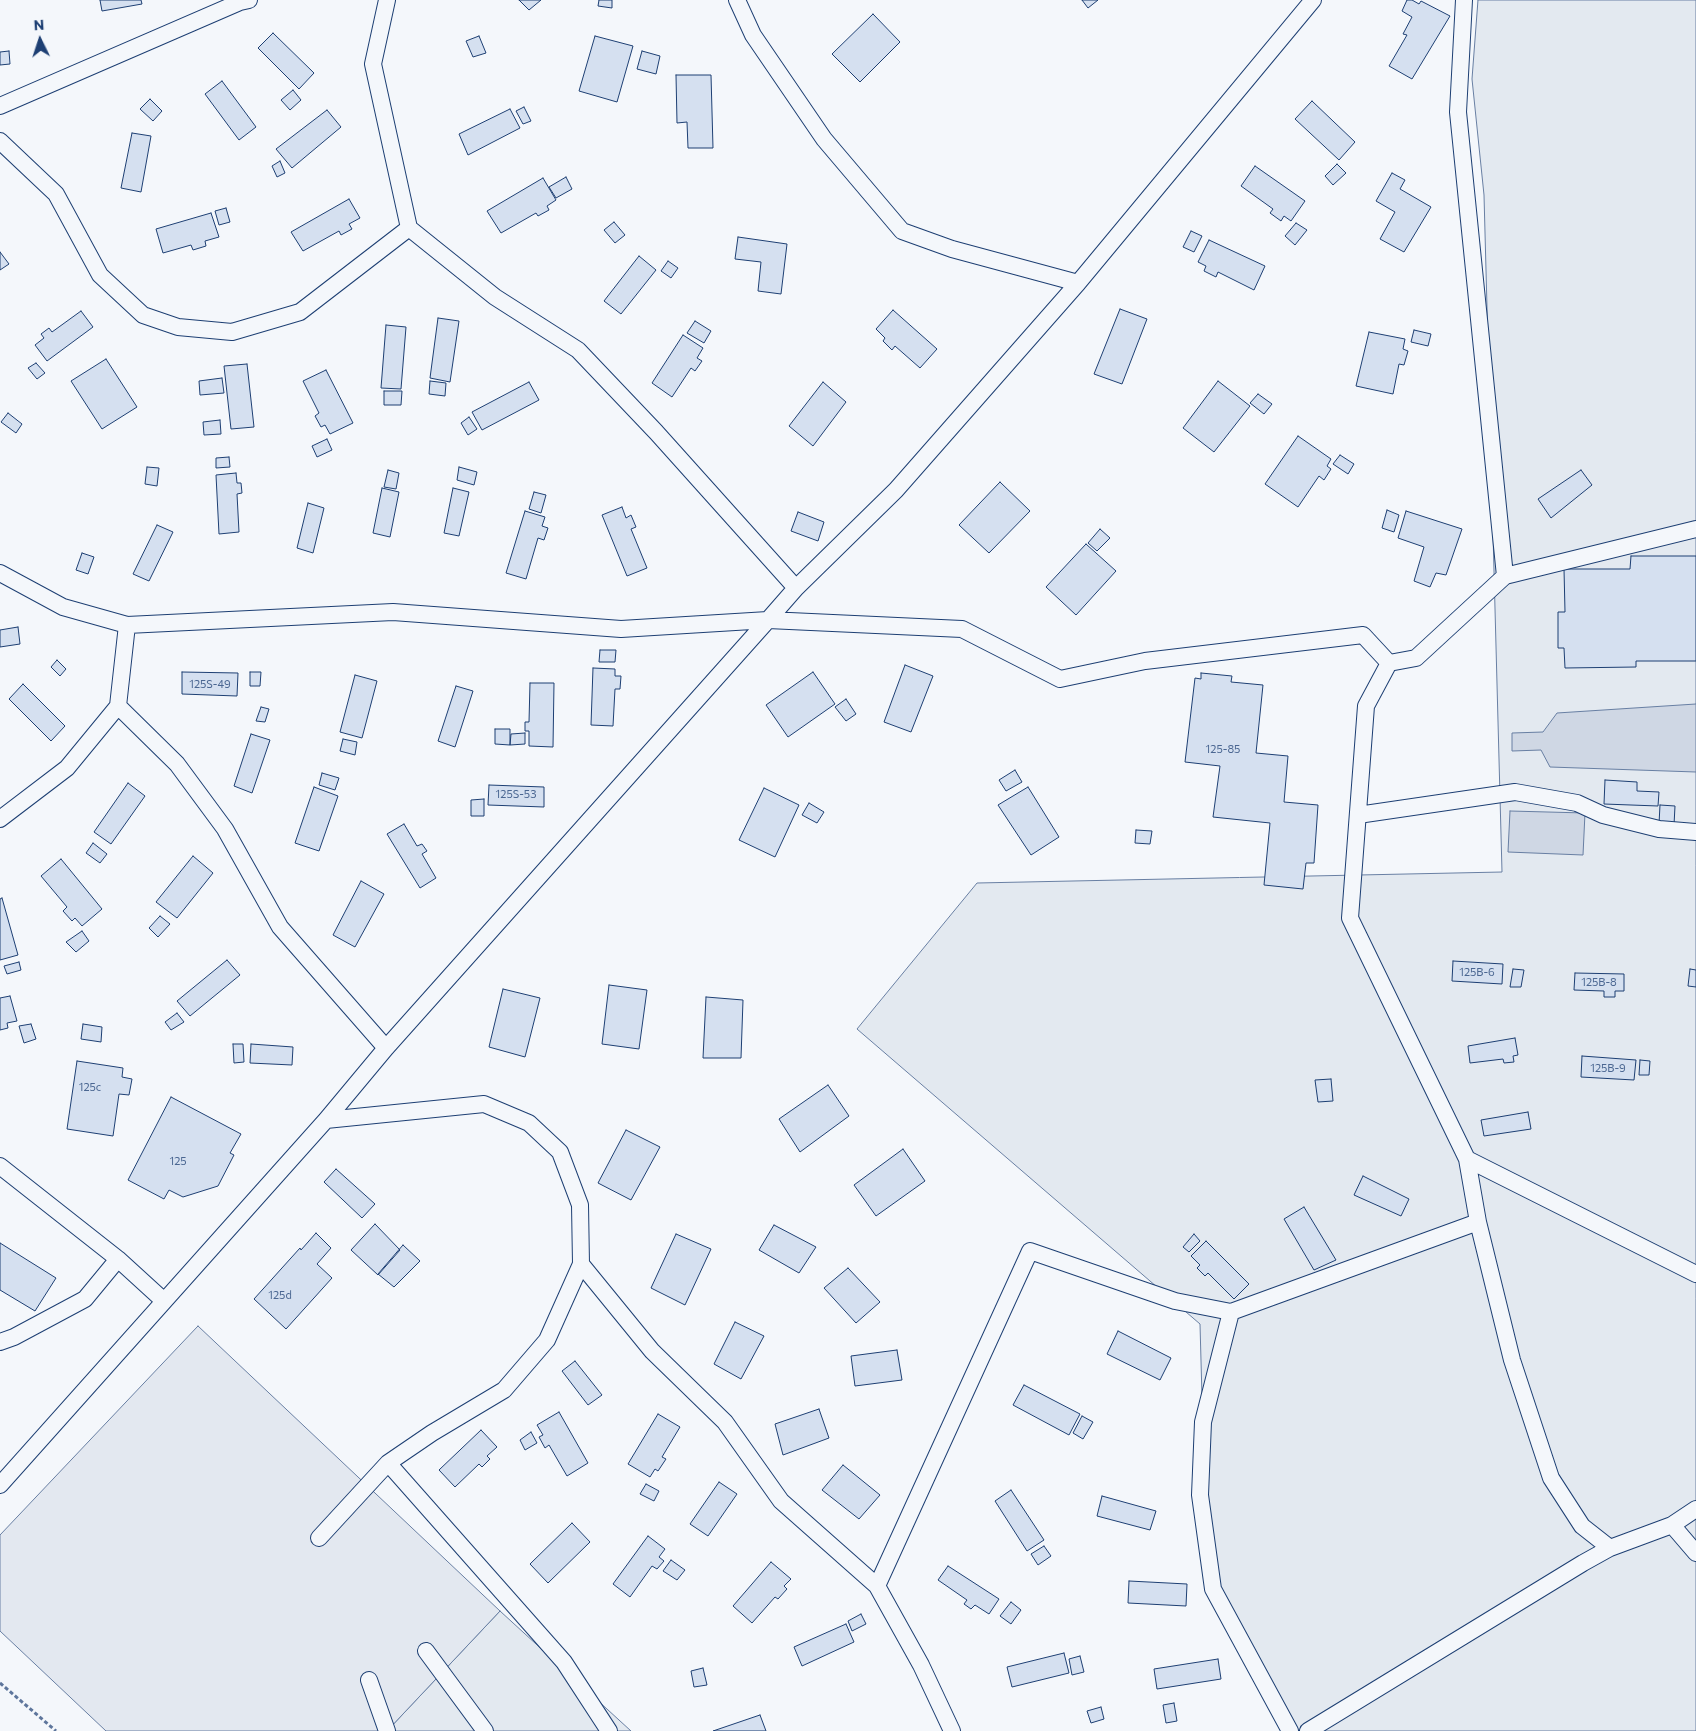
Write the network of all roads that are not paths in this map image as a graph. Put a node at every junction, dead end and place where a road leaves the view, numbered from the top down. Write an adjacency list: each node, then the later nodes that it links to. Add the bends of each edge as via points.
1 (248, 0): 6 (lane)
2 (386, 0): 8 (lane, via 373,64)
3 (737, 0): 9 (lane, via 753,35 824,139 902,231 952,249)
4 (1313, 0): 9 (lane)
5 (1464, 0): 12 (lane, via 1458,112)
6 (0, 106)
7 (0, 141): 8 (lane, via 56,194 100,275 143,315 178,327 232,332 300,312)
8 (409, 228): 13 (lane, via 495,297 578,350)
9 (1078, 283): 13 (lane, via 896,490)
10 (1696, 528): 12 (lane)
11 (0, 573): 15 (lane, via 63,607)
12 (1505, 576): 16 (lane, via 1416,658)
13 (796, 588): 14 (lane)
14 (768, 620): 15 (lane, via 621,629 393,612); 16 (lane, via 962,629 1060,679 1145,661 1363,635); 21 (lane)
15 (127, 625): 17 (lane)
16 (1389, 662): 18 (lane, via 1366,706)
17 (118, 706): 19 (lane, via 67,768); 21 (lane, via 177,764 225,830 280,927)
18 (1358, 814): 20 (lane, via 1515,792 1577,803 1602,815 1659,829); 23 (lane, via 1350,918)
19 (0, 819)
20 (1696, 832)
21 (386, 1048): 22 (lane)
22 (326, 1120): 27 (lane, via 484,1104 529,1123 560,1152 580,1205); 29 (lane)
23 (1467, 1159): 25 (lane); 28 (lane)
24 (0, 1166): 26 (lane)
25 (1478, 1222): 30 (lane); 37 (lane, via 1512,1360 1551,1478 1582,1526)
26 (118, 1259): 29 (lane); 31 (lane, via 85,1299)
27 (582, 1264): 32 (lane, via 547,1340 504,1390); 39 (lane, via 652,1350 725,1422 782,1501)
28 (1696, 1274)
29 (164, 1301): 33 (lane)
30 (1231, 1312): 39 (lane, via 1175,1300 1030,1251); 46 (lane, via 1203,1422 1200,1495 1213,1589)
31 (0, 1342)
32 (388, 1463): 36 (lane); 44 (lane, via 564,1662)
33 (0, 1485)
34 (1696, 1509): 35 (lane)
35 (1672, 1526): 37 (lane); 38 (lane)
36 (319, 1538)
37 (1610, 1548): 47 (lane)
38 (1696, 1552)
39 (877, 1586): 45 (lane, via 921,1665)
40 (426, 1651): 43 (lane)
41 (369, 1680): 42 (lane)
42 (387, 1731)
43 (485, 1731)
44 (609, 1731)
45 (952, 1731)
46 (1290, 1731)
47 (1308, 1731)

